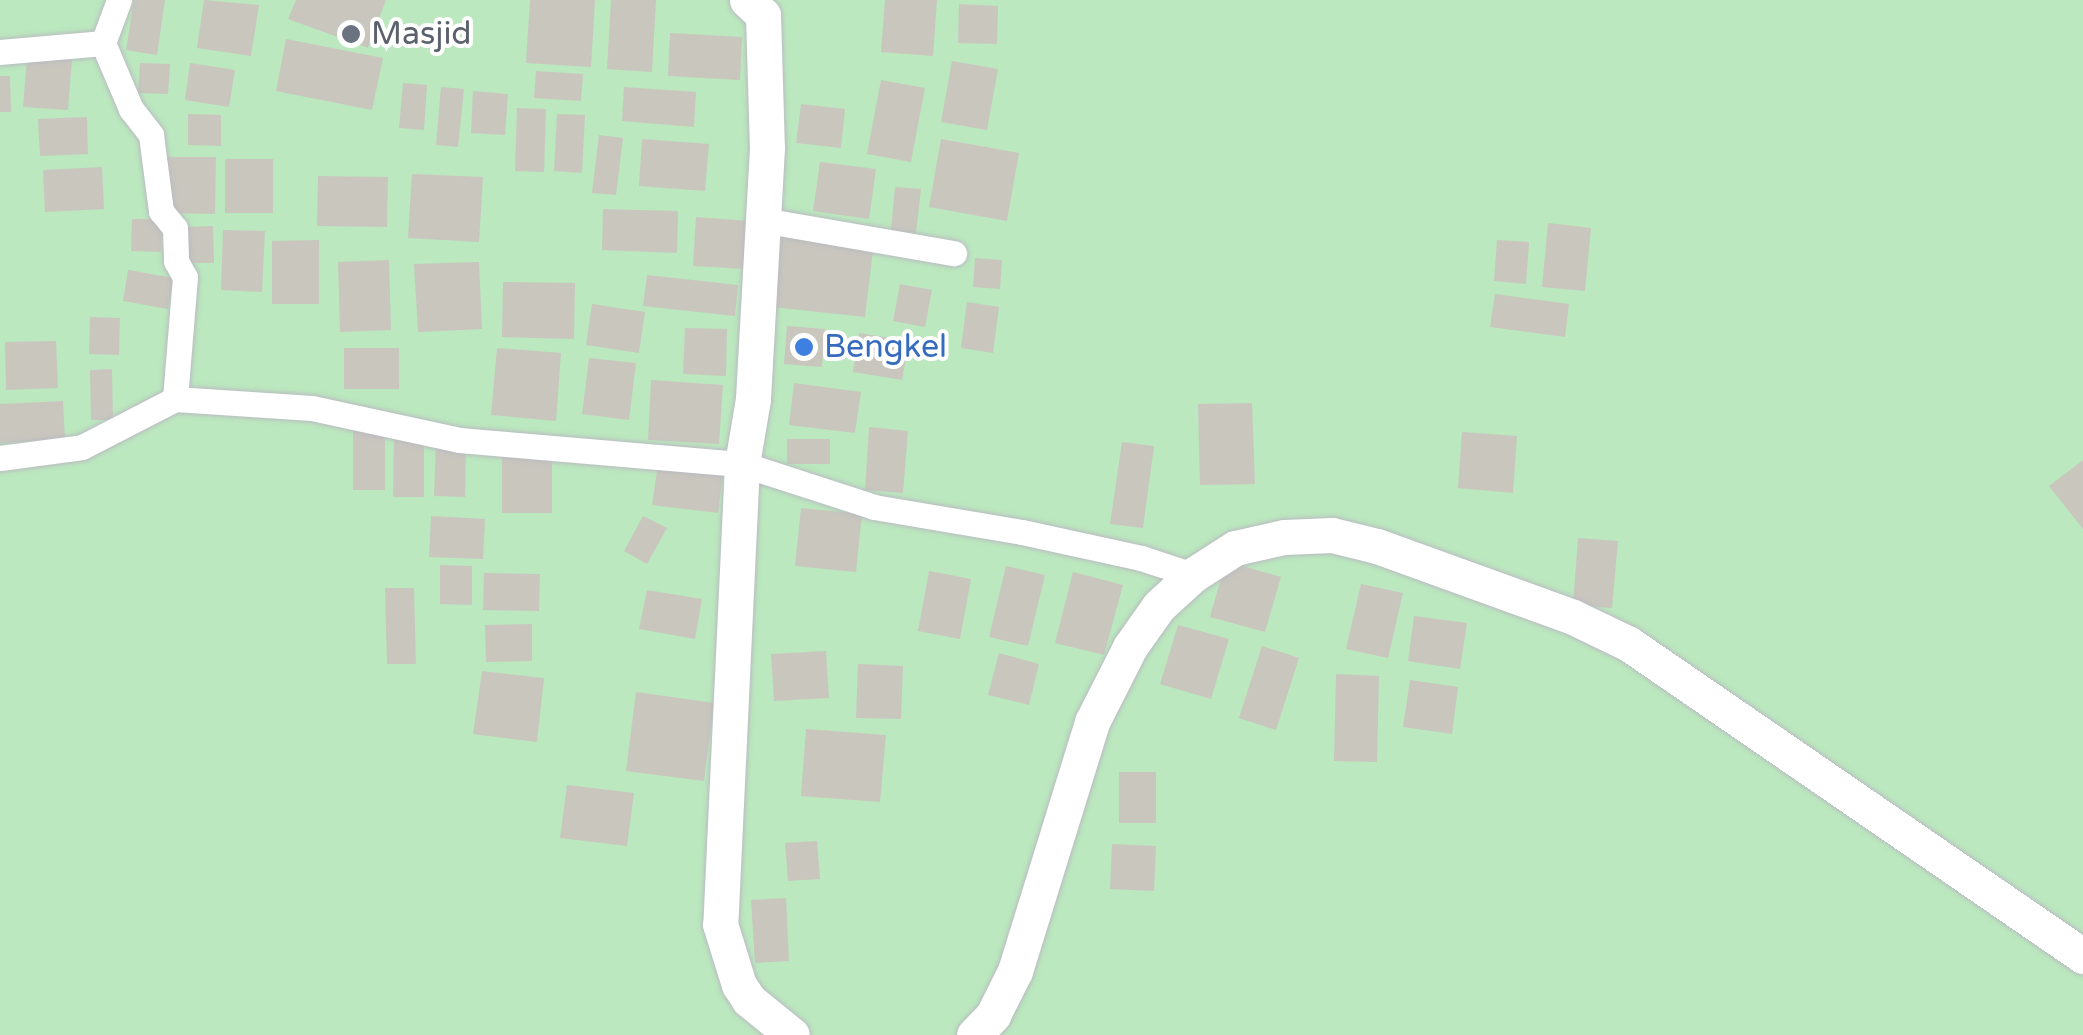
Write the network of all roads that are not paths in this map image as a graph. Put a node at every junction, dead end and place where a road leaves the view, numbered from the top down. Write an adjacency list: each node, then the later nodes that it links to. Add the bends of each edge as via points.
1 (119, 0): 3 (street)
2 (759, 5): 5 (street, via 766,148)
3 (103, 43): 4 (street); 7 (street, via 131,109 151,135 161,212 175,228 184,277)
4 (0, 52)
5 (762, 220): 6 (street); 9 (street)
6 (954, 252)
7 (175, 399): 8 (street, via 82,447); 9 (street, via 312,408 460,440)
8 (0, 458)
9 (742, 464): 10 (street, via 874,507 1056,539); 12 (street, via 720,924 739,985)
10 (1193, 576): 11 (street, via 1235,548 1284,536 1332,536 1439,566 1573,616 1630,644 1769,736); 13 (street, via 1159,606 1130,647 1092,722 1016,972)
11 (2083, 956)
12 (792, 1035)
13 (974, 1035)

